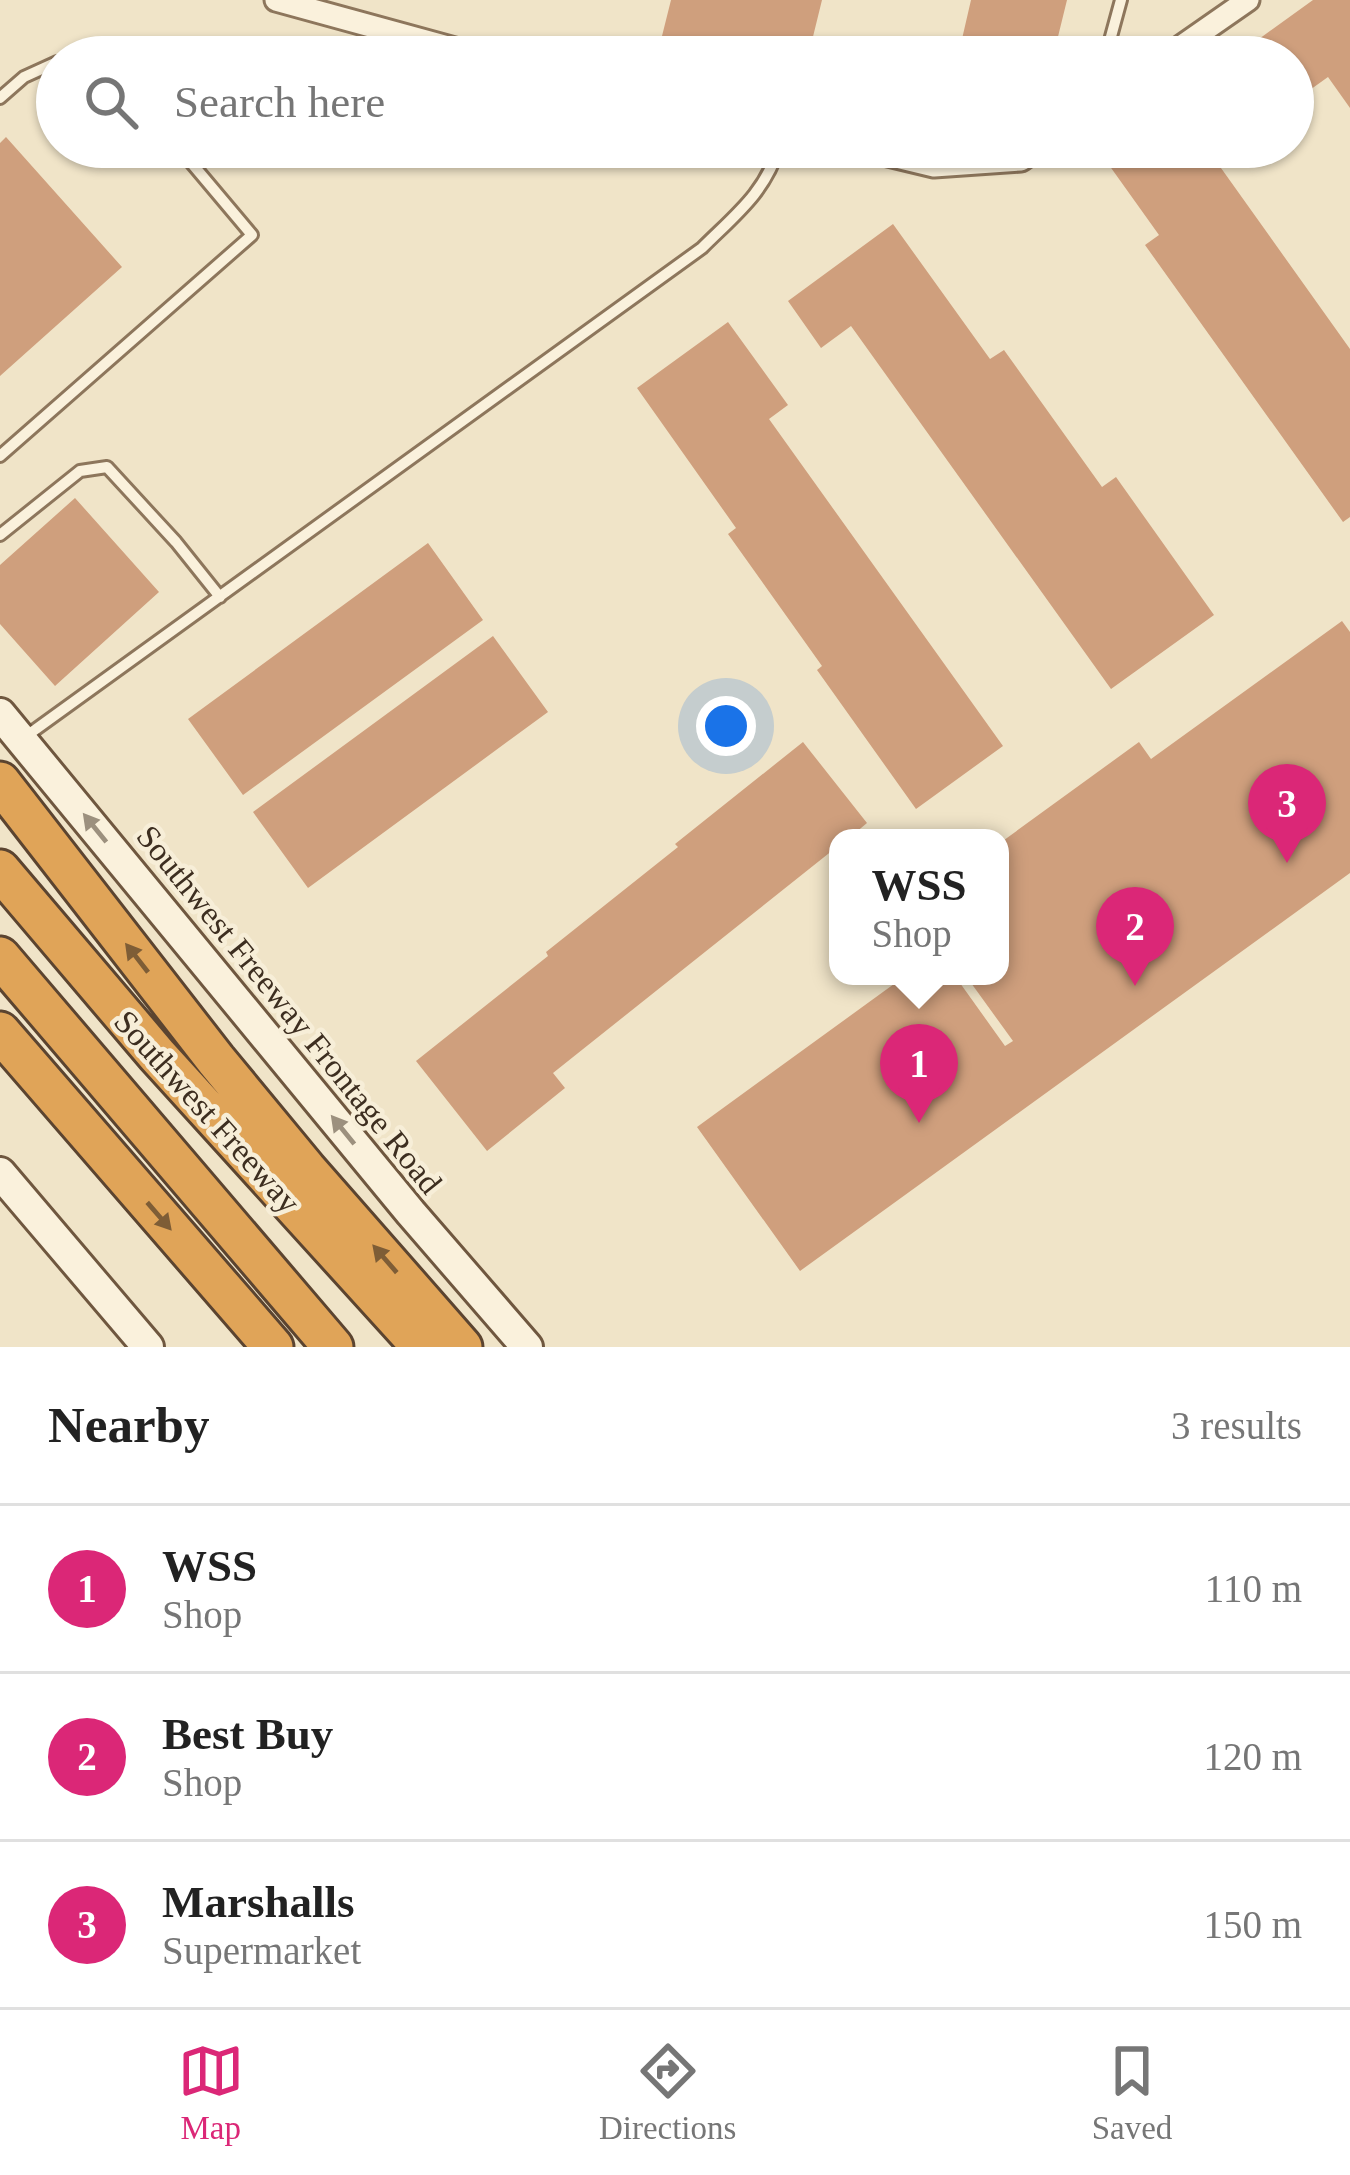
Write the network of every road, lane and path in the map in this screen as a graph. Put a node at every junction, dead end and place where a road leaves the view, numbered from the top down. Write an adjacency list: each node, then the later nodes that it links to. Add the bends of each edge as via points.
1 (276, 0): 4 (street)
2 (1121, 0): 5 (lane)
3 (1245, 1): 6 (street)
4 (407, 36)
5 (1111, 36)
6 (1196, 36)
7 (36, 72): 8 (lane)
8 (0, 98)
9 (196, 168): 11 (lane, via 252,235)
10 (772, 168): 13 (lane, via 757,195 702,248)
11 (0, 456)
12 (0, 535): 13 (lane, via 80,471 107,467)
13 (220, 597): 15 (lane)
14 (0, 714): 15 (main road, Southwest Freeway Frontage Road)
15 (22, 740): 28 (main road, Southwest Freeway Frontage Road, one-way to 15)
16 (0, 782): 27 (highway, one-way to 16, via 216,1060)
17 (0, 870): 26 (highway, Southwest Freeway)
18 (0, 957): 25 (highway)
19 (0, 1031): 21 (highway)
20 (0, 1055): 21 (highway)
21 (82, 1127): 24 (highway, one-way to 24)
22 (0, 1173): 23 (main road)
23 (148, 1347)
24 (273, 1347)
25 (333, 1347)
26 (422, 1347)
27 (462, 1347)
28 (527, 1347)

